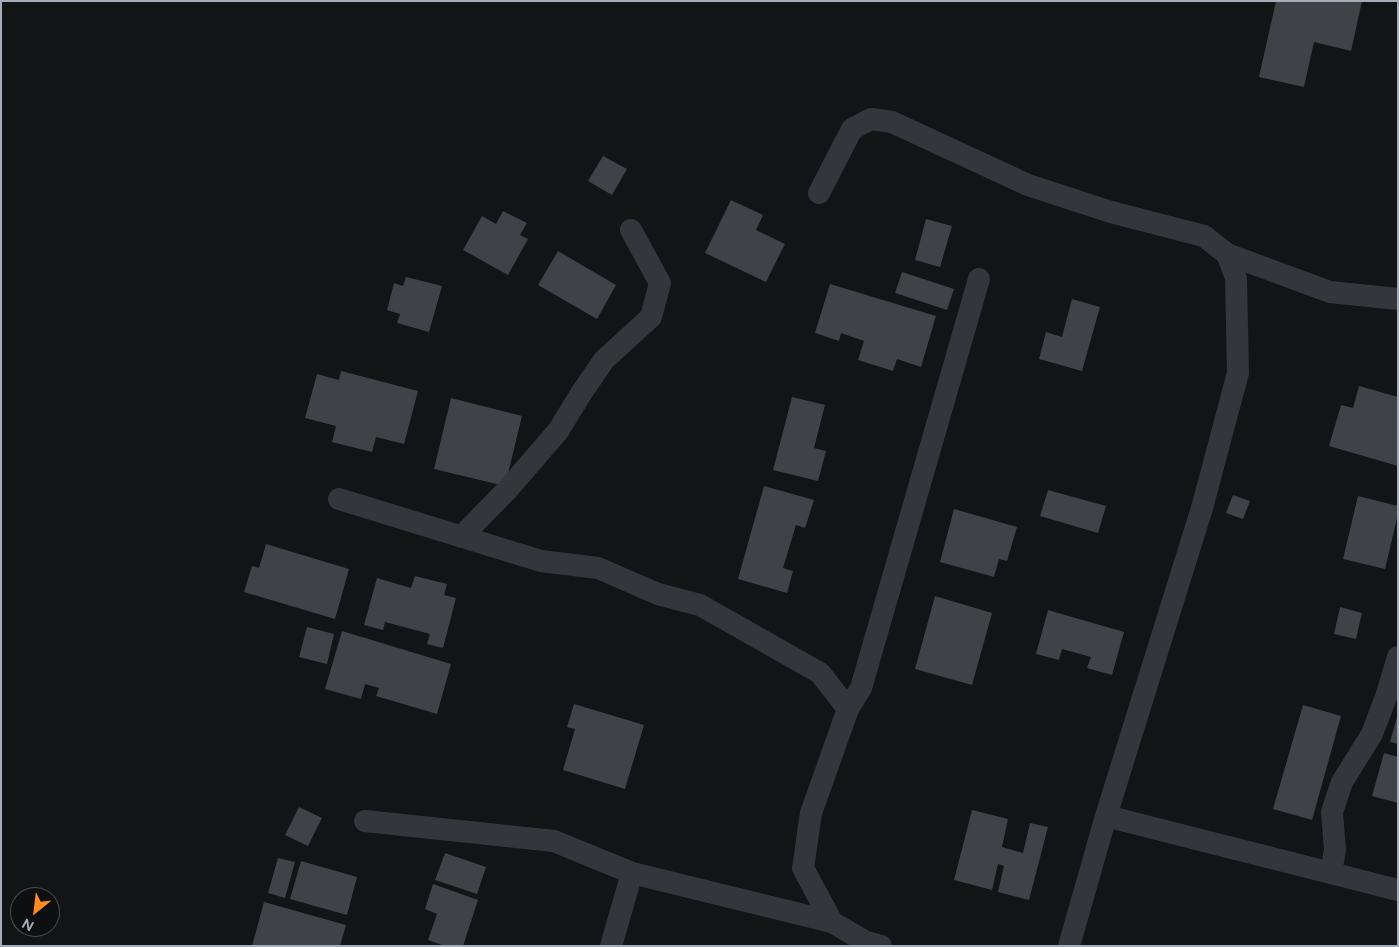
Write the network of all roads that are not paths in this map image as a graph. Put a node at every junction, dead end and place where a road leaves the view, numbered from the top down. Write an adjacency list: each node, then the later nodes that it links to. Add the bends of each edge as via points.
1 (819, 194): 3 (street, via 852,129 871,119 892,122 1028,185 1111,212 1204,236)
2 (632, 230): 7 (street, via 660,283 651,317 604,360 558,431 508,490)
3 (1227, 254): 5 (street, via 1330,292); 10 (street, via 1236,278 1238,373 1202,508)
4 (979, 279): 9 (street, via 861,688)
5 (1398, 299)
6 (339, 499): 7 (street)
7 (461, 537): 9 (street, via 541,561 598,568 658,594 700,605 820,673)
8 (1398, 658): 12 (street, via 1372,734 1342,782 1332,812 1335,850)
9 (848, 709): 15 (street, via 812,812 803,868)
10 (1106, 816): 12 (street); 18 (street)
11 (365, 820): 13 (street, via 554,840)
12 (1331, 872): 14 (street)
13 (632, 873): 15 (street); 16 (street)
14 (1398, 890)
15 (832, 922): 17 (street, via 866,942)
16 (611, 946)
17 (881, 946)
18 (1069, 946)

